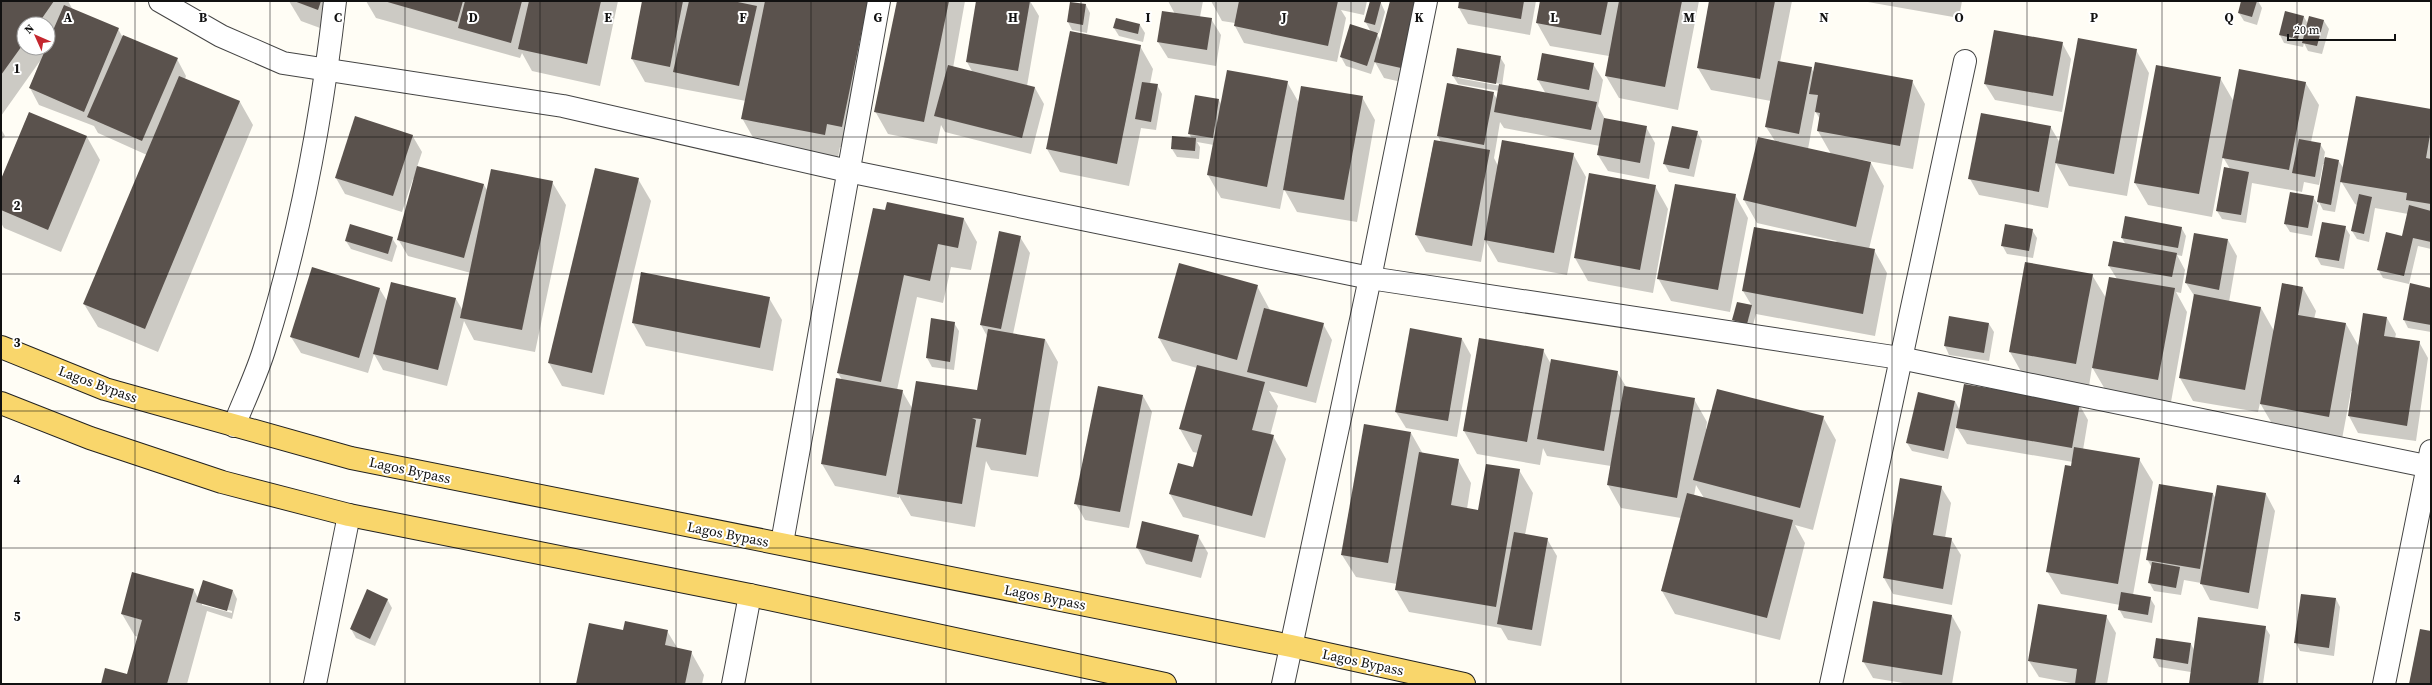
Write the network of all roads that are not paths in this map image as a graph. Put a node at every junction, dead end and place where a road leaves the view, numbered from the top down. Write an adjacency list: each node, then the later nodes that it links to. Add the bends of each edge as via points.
1 (160, 1): 6 (street, via 221,36 283,63)
2 (335, 1): 6 (street)
3 (879, 1): 7 (street)
4 (1426, 1): 8 (street)
5 (1965, 61): 10 (street)
6 (327, 70): 7 (street, via 563,106); 12 (street, via 291,257 265,349)
7 (848, 171): 8 (street); 15 (street)
8 (1370, 278): 10 (street); 17 (street)
9 (1, 347): 12 (main road, Lagos Bypass, via 106,389)
10 (1900, 358): 13 (street); 23 (street)
11 (1, 403): 14 (main road, via 90,438 222,482)
12 (234, 426): 15 (main road, Lagos Bypass, via 351,458)
13 (2430, 461): 24 (street)
14 (350, 515): 16 (main road); 18 (street)
15 (782, 544): 17 (main road, Lagos Bypass)
16 (750, 595): 19 (street); 20 (main road)
17 (1291, 646): 21 (street); 22 (main road, Lagos Bypass)
18 (315, 684)
19 (733, 684)
20 (1165, 684)
21 (1283, 684)
22 (1464, 684)
23 (1831, 684)
24 (2384, 684)

